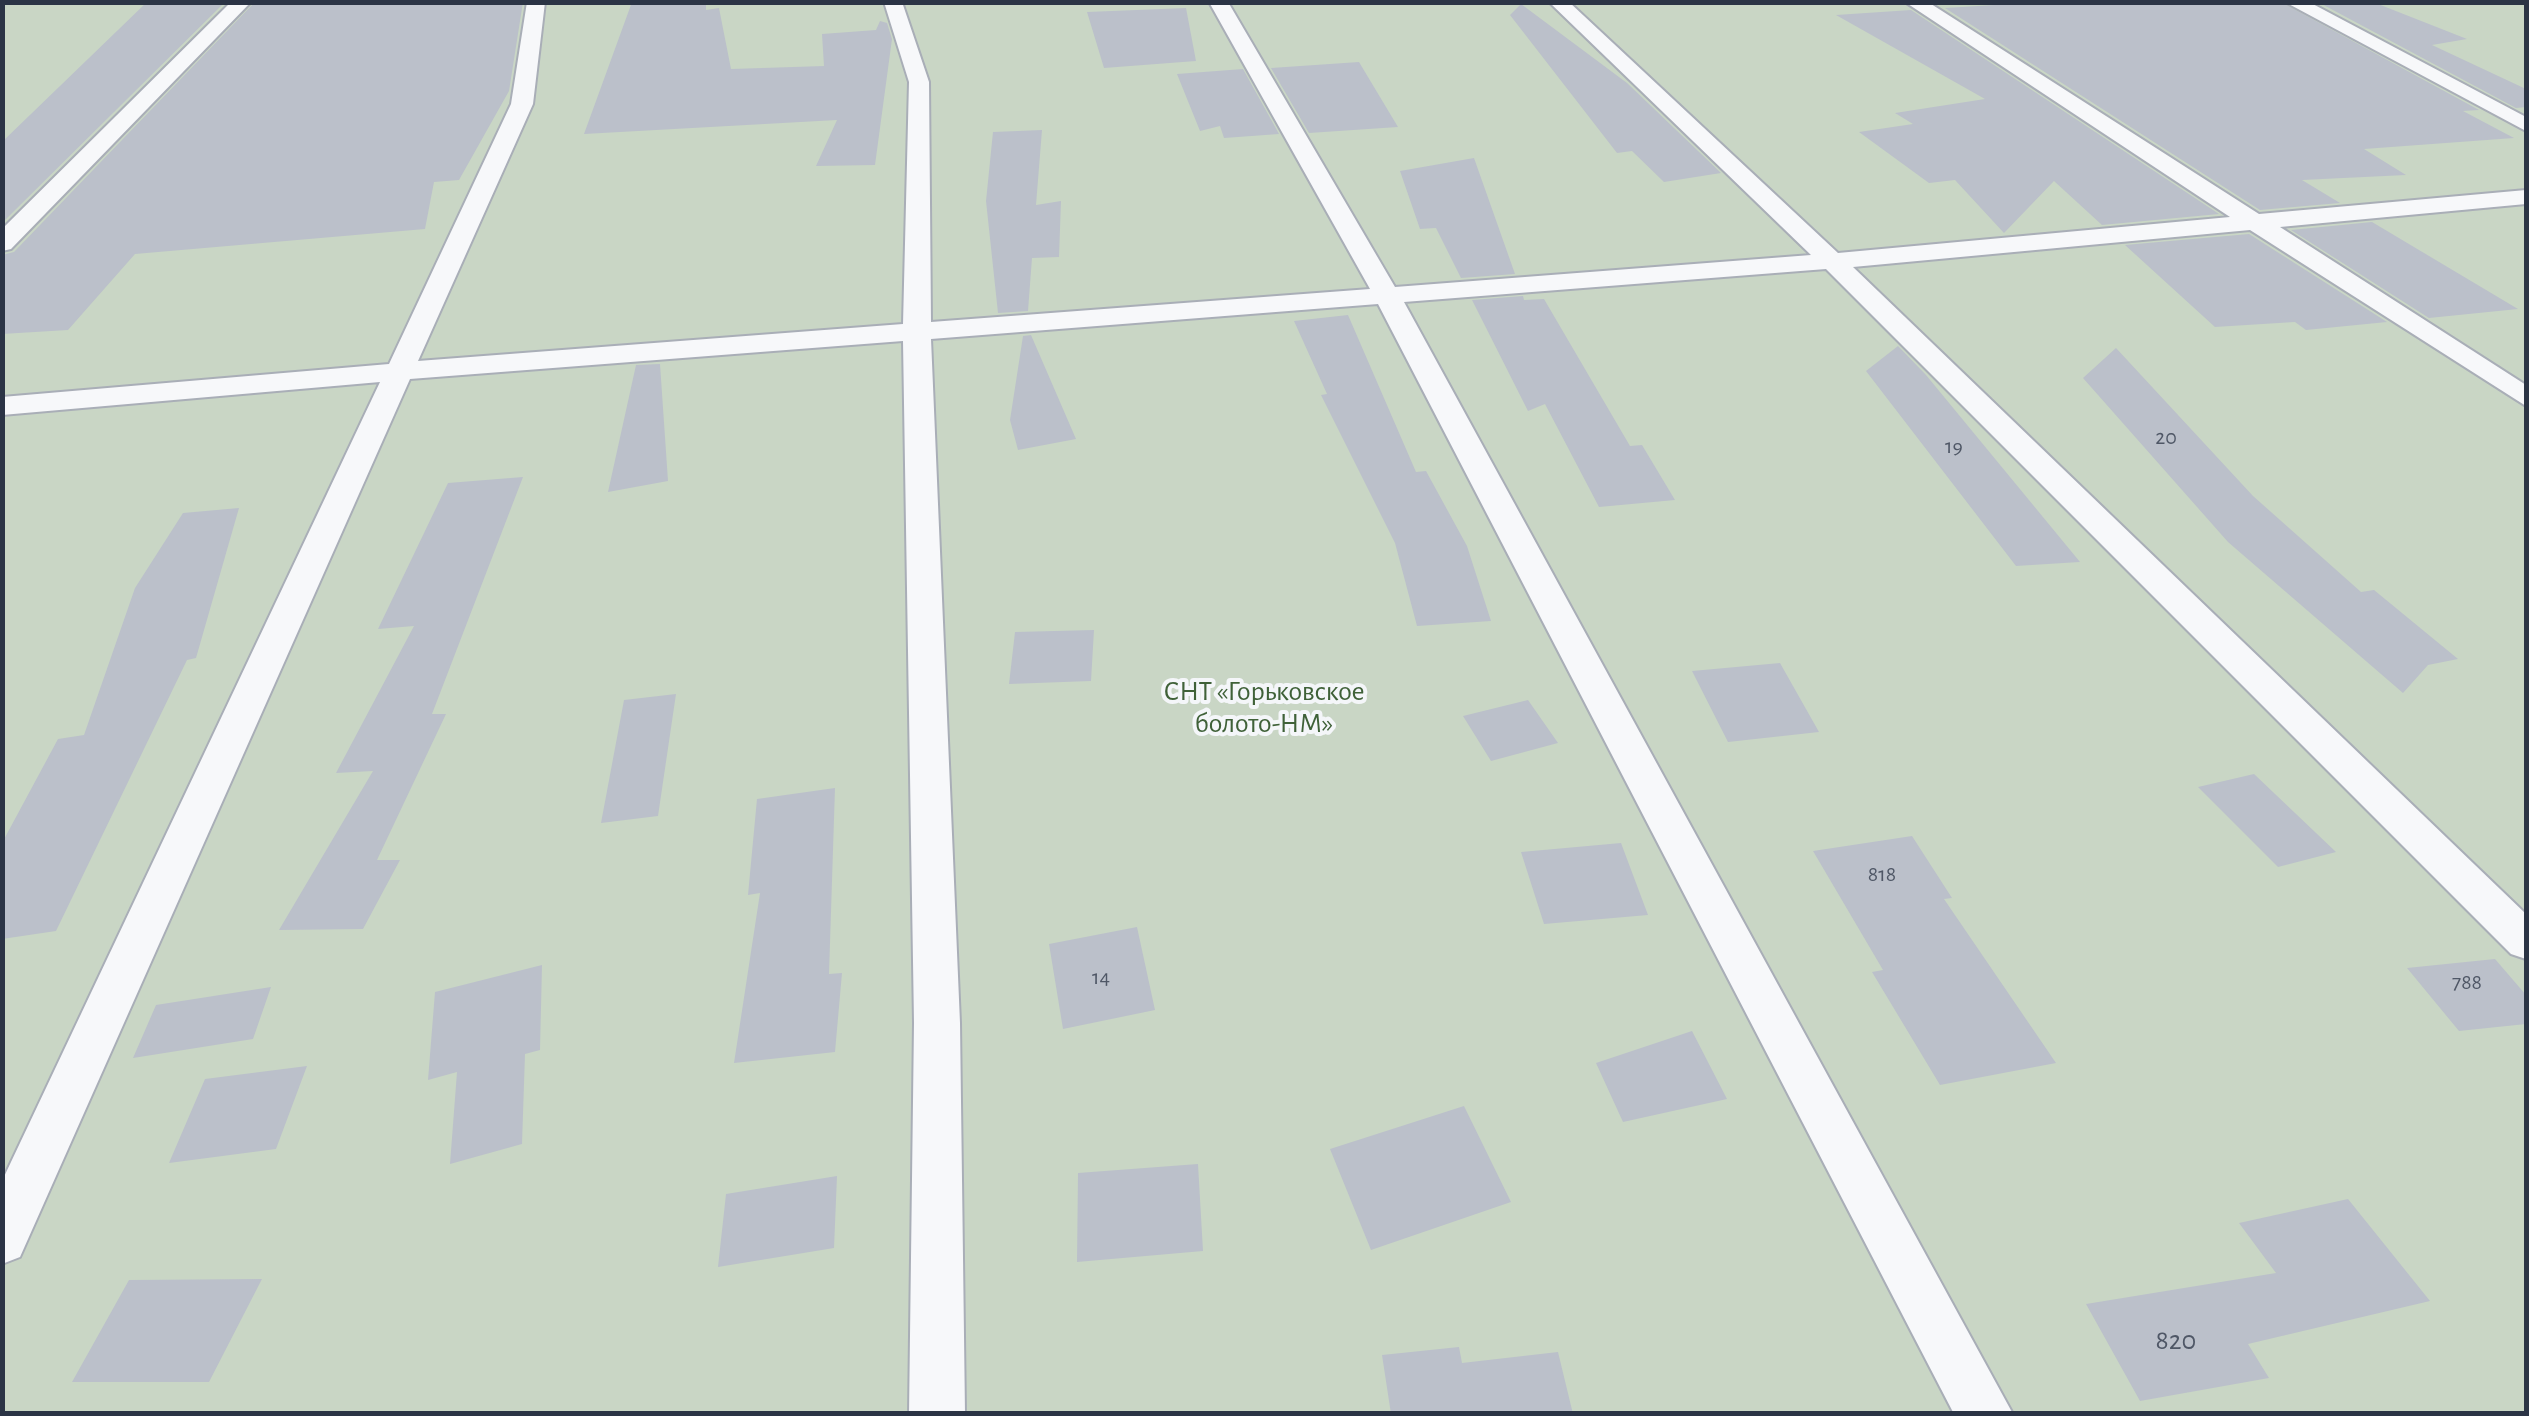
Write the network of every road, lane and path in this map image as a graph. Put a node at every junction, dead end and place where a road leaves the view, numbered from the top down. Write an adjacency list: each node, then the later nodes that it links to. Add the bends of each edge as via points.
1 (242, 2): 11 (lane)
2 (536, 2): 15 (lane, via 522,104)
3 (893, 2): 14 (lane, via 918,82)
4 (1218, 2): 13 (lane)
5 (1558, 2): 12 (lane)
6 (1914, 2): 10 (lane)
7 (2294, 2): 8 (lane)
8 (2526, 124)
9 (2526, 197): 10 (lane)
10 (2258, 222): 12 (lane); 16 (lane)
11 (2, 244)
12 (1832, 261): 13 (lane); 18 (lane)
13 (1386, 294): 14 (lane); 21 (lane)
14 (918, 332): 15 (lane); 20 (lane, via 937,1023)
15 (404, 371): 17 (lane); 19 (lane)
16 (2526, 398)
17 (2, 406)
18 (2526, 941)
19 (2, 1239)
20 (937, 1414)
21 (1985, 1414)

